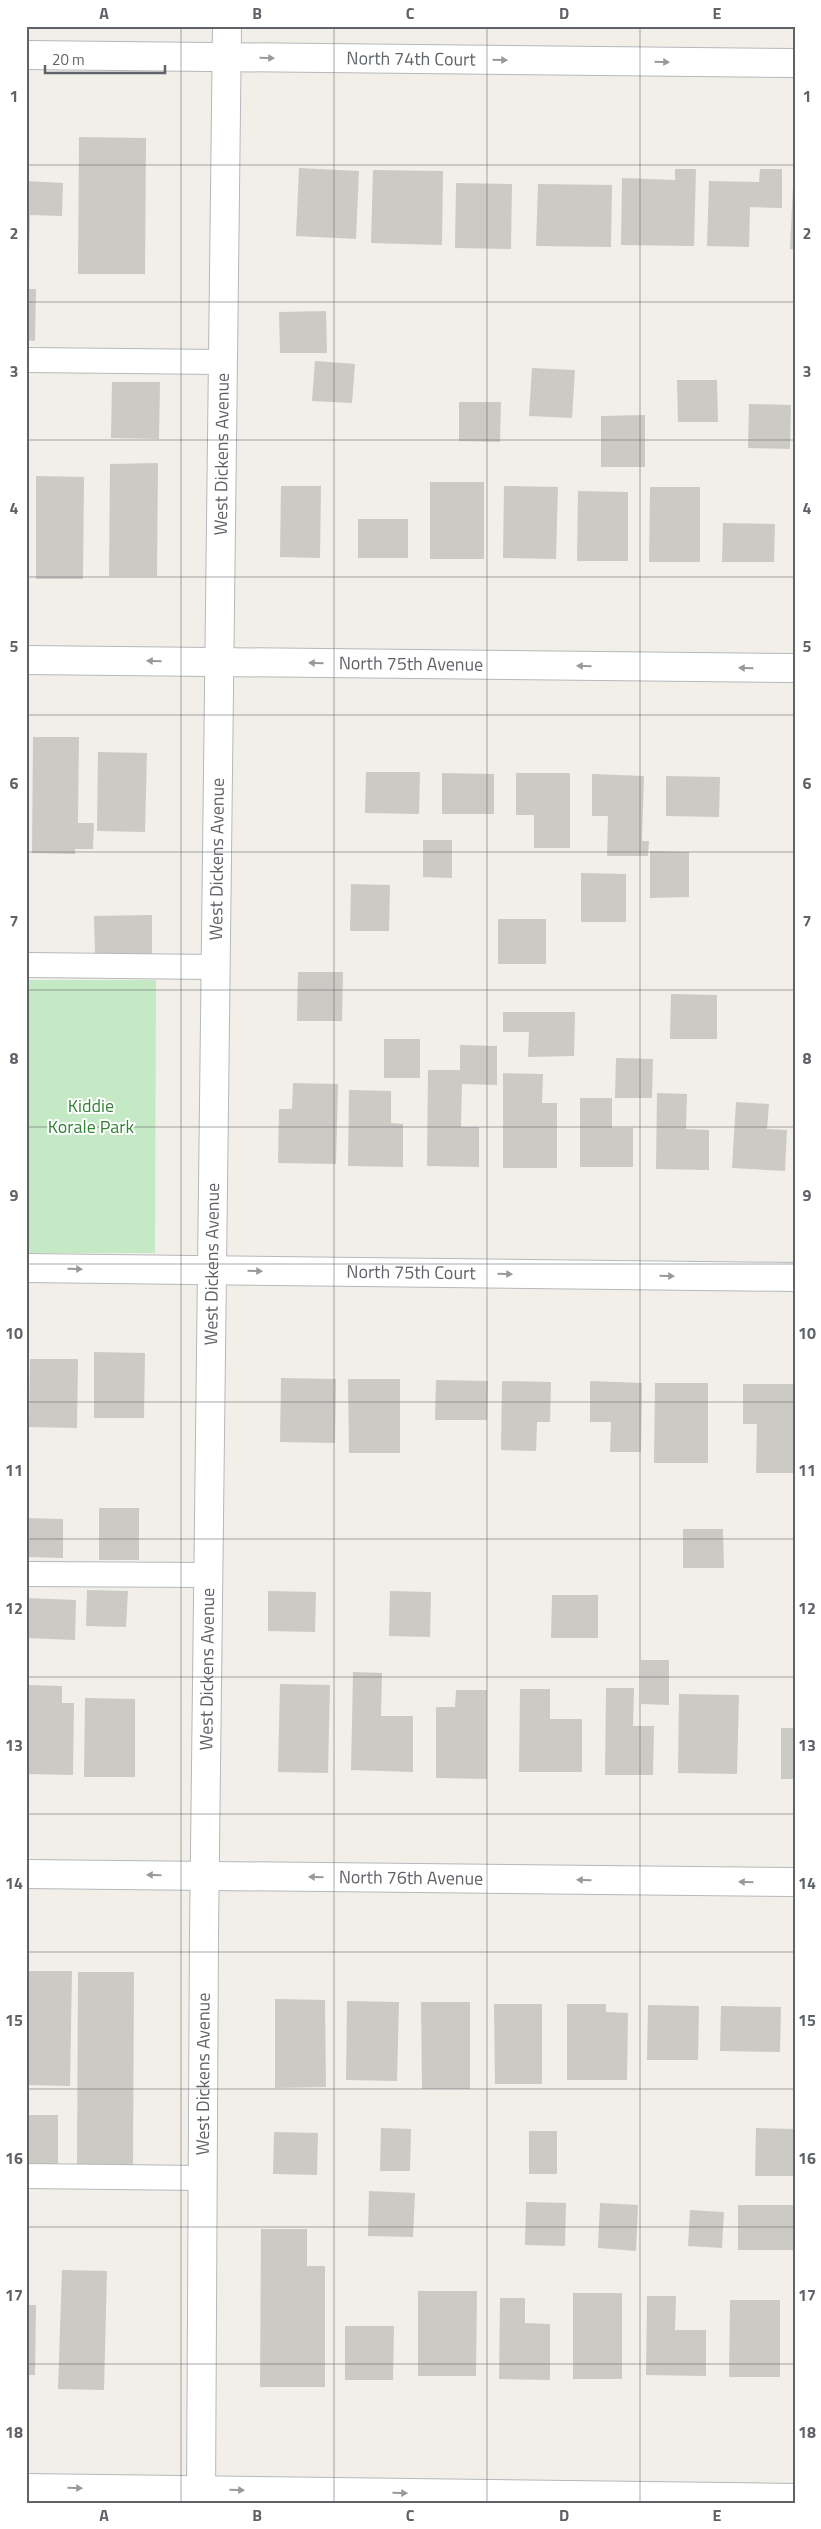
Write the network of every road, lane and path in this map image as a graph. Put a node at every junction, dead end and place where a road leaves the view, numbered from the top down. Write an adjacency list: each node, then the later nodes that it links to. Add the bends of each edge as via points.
1 (227, 26): 3 (street, West Dickens Avenue)
2 (26, 55): 3 (street, North 74th Court)
3 (226, 57): 4 (street, North 74th Court, one-way to 4); 6 (street, West Dickens Avenue)
4 (795, 63)
5 (26, 360): 6 (lane)
6 (222, 362): 8 (street, West Dickens Avenue)
7 (26, 660): 8 (street, North 75th Avenue, one-way to 7)
8 (219, 662): 9 (street, North 75th Avenue, one-way to 8); 11 (street, West Dickens Avenue)
9 (795, 668)
10 (26, 965): 11 (lane)
11 (215, 967): 13 (street, West Dickens Avenue)
12 (26, 1268): 13 (street, North 75th Court, one-way to 13)
13 (212, 1270): 14 (street, North 75th Court, one-way to 14); 16 (street, West Dickens Avenue)
14 (795, 1277)
15 (26, 1574): 16 (lane)
16 (208, 1575): 18 (street, West Dickens Avenue)
17 (26, 1874): 18 (street, North 76th Avenue, one-way to 17)
18 (204, 1876): 19 (street, North 76th Avenue, one-way to 18); 21 (street, West Dickens Avenue)
19 (795, 1882)
20 (26, 2176): 21 (lane)
21 (201, 2178): 23 (street, West Dickens Avenue)
22 (26, 2488): 23 (street, one-way to 23)
23 (201, 2496): 24 (street, one-way to 24)
24 (795, 2498)

